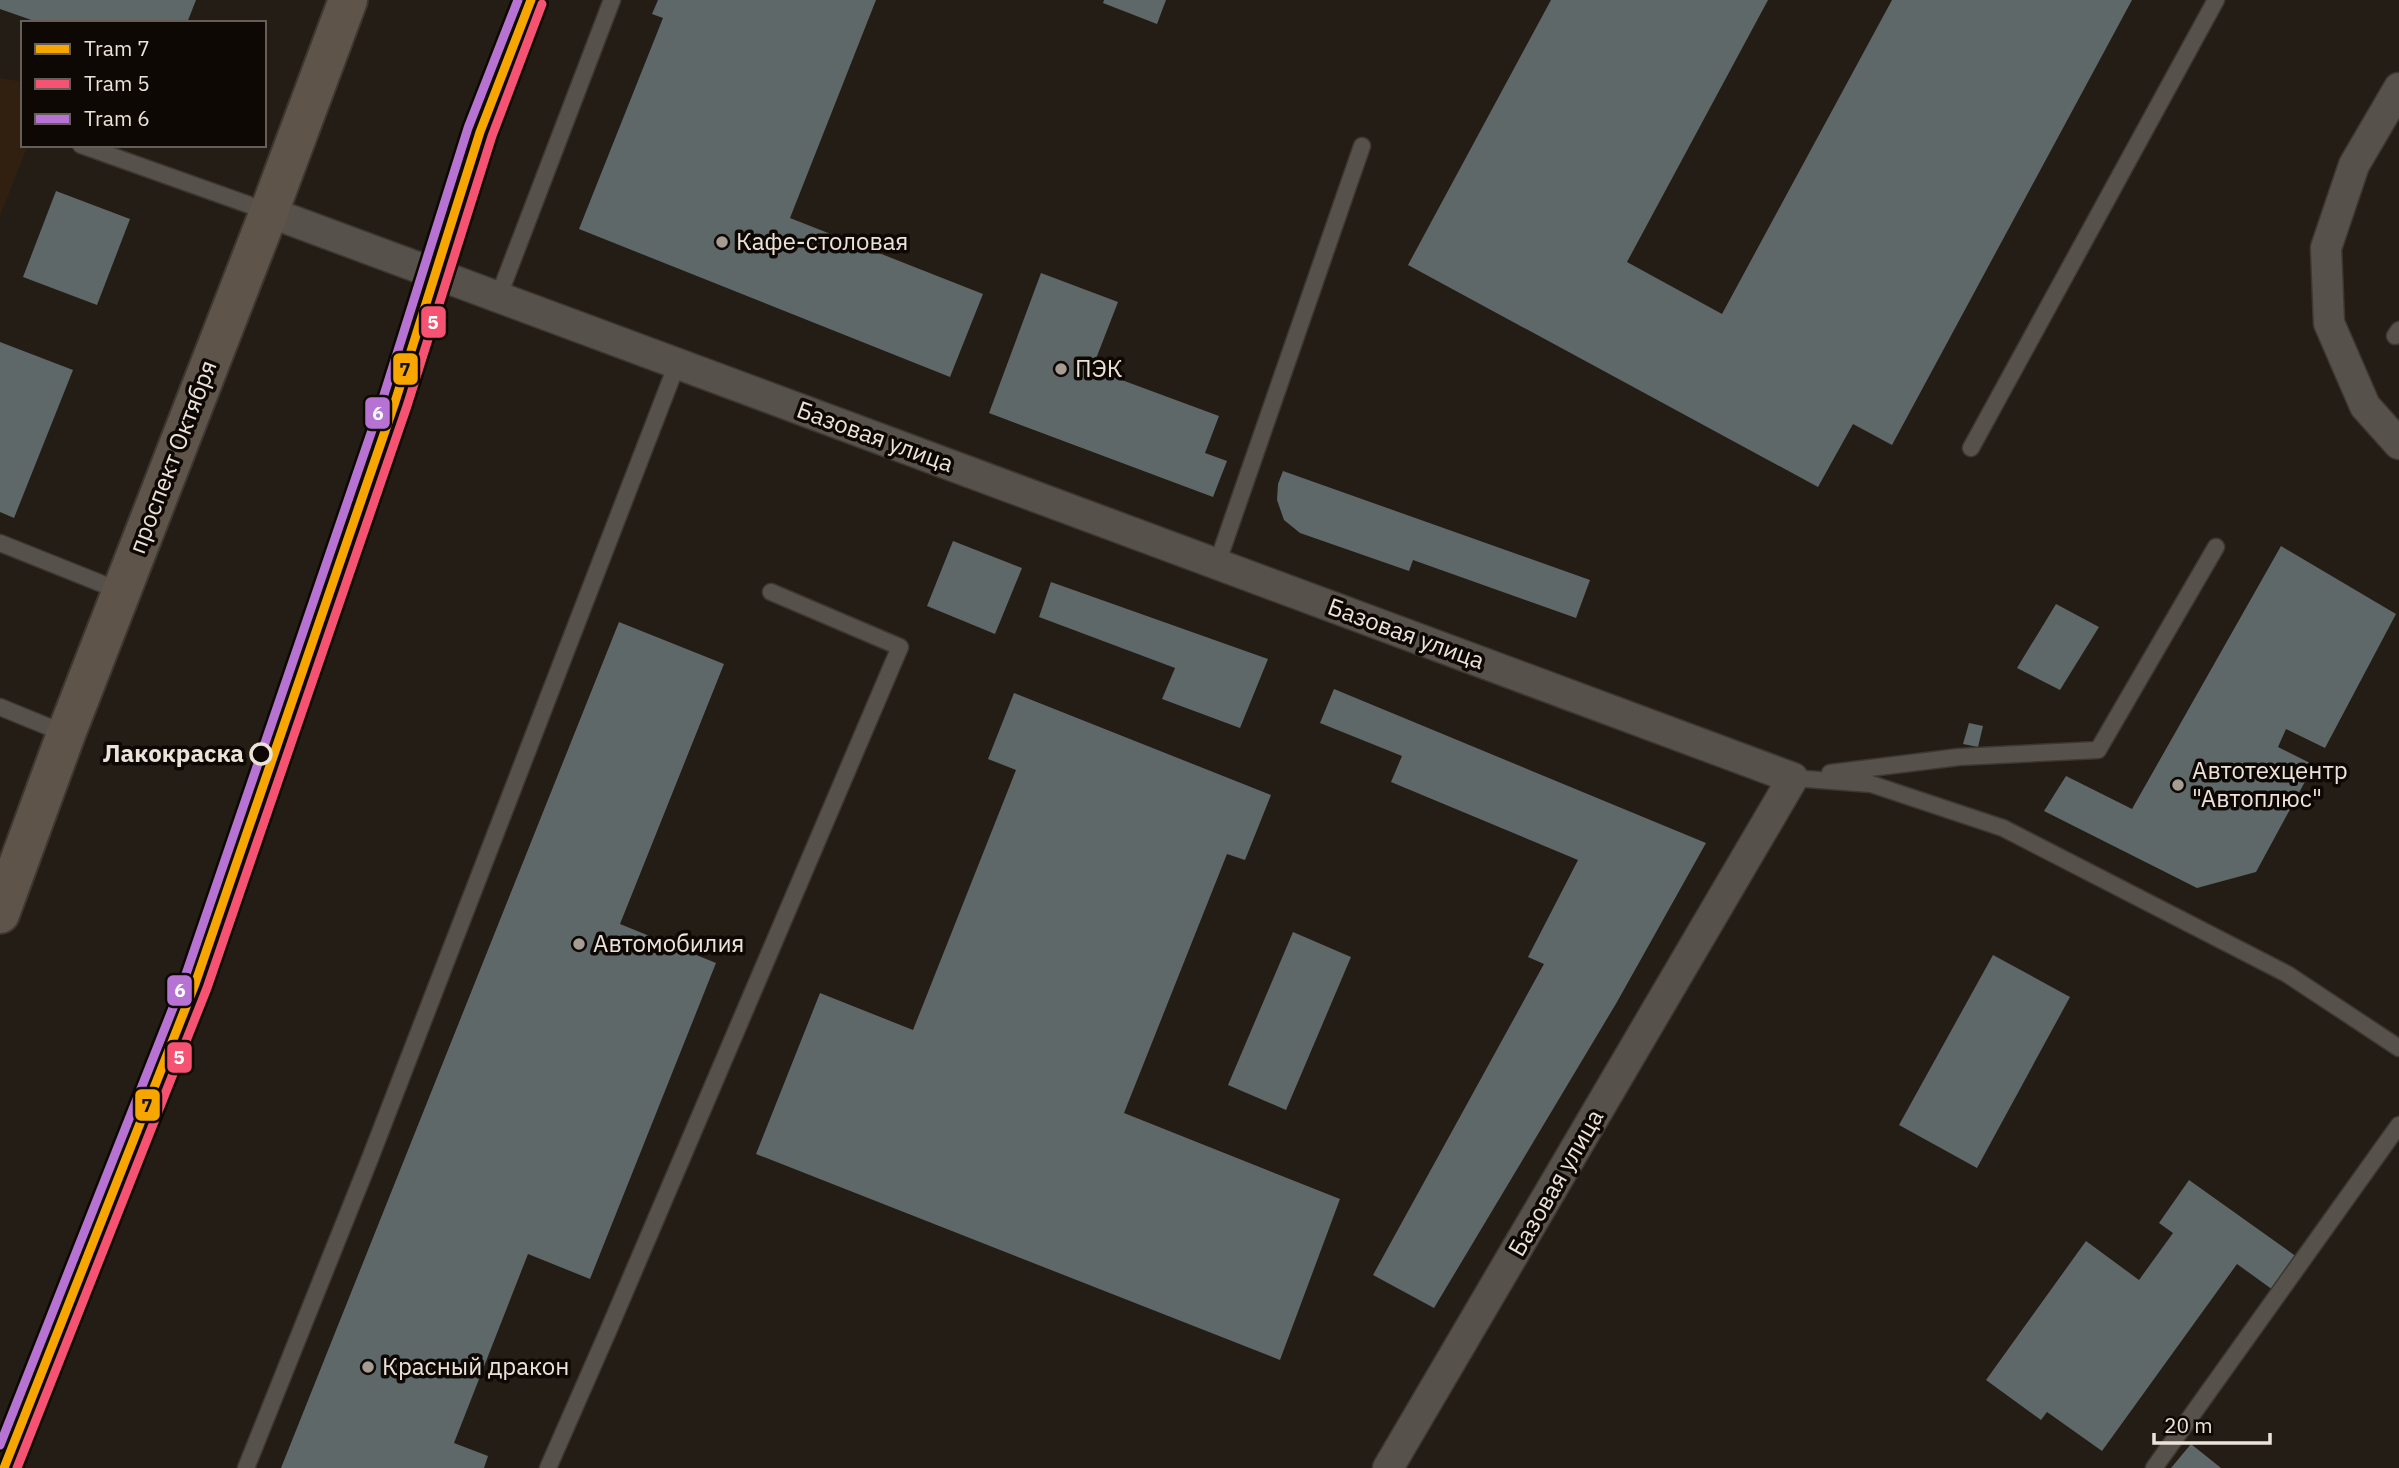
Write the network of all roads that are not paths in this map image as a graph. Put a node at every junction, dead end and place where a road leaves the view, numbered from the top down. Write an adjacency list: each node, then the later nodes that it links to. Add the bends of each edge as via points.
1 (348, 0): 7 (main road, проспект Октября)
2 (612, 0): 8 (lane)
3 (2216, 0): 11 (lane)
4 (2399, 88): 10 (street, via 2354,165 2326,248 2329,323 2365,406)
5 (1362, 146): 14 (lane)
6 (87, 147): 7 (lane)
7 (269, 212): 8 (street, Базовая улица); 15 (main road, проспект Октября)
8 (498, 298): 9 (street, Базовая улица)
9 (677, 364): 14 (street, Базовая улица); 23 (lane)
10 (2399, 444)
11 (1971, 448)
12 (0, 543): 15 (lane)
13 (2216, 547): 19 (lane, via 2098,750 1959,757)
14 (1217, 564): 19 (street, Базовая улица)
15 (120, 591): 18 (main road, проспект Октября)
16 (771, 592): 24 (lane, via 900,647)
17 (0, 707): 18 (lane)
18 (66, 734): 20 (main road, проспект Октября)
19 (1793, 778): 21 (lane, via 1871,784 2003,828 2287,974); 25 (street, Базовая улица)
20 (0, 914)
21 (2399, 1048)
22 (2399, 1125): 26 (lane)
23 (246, 1468)
24 (548, 1468)
25 (1388, 1468)
26 (2154, 1468)

